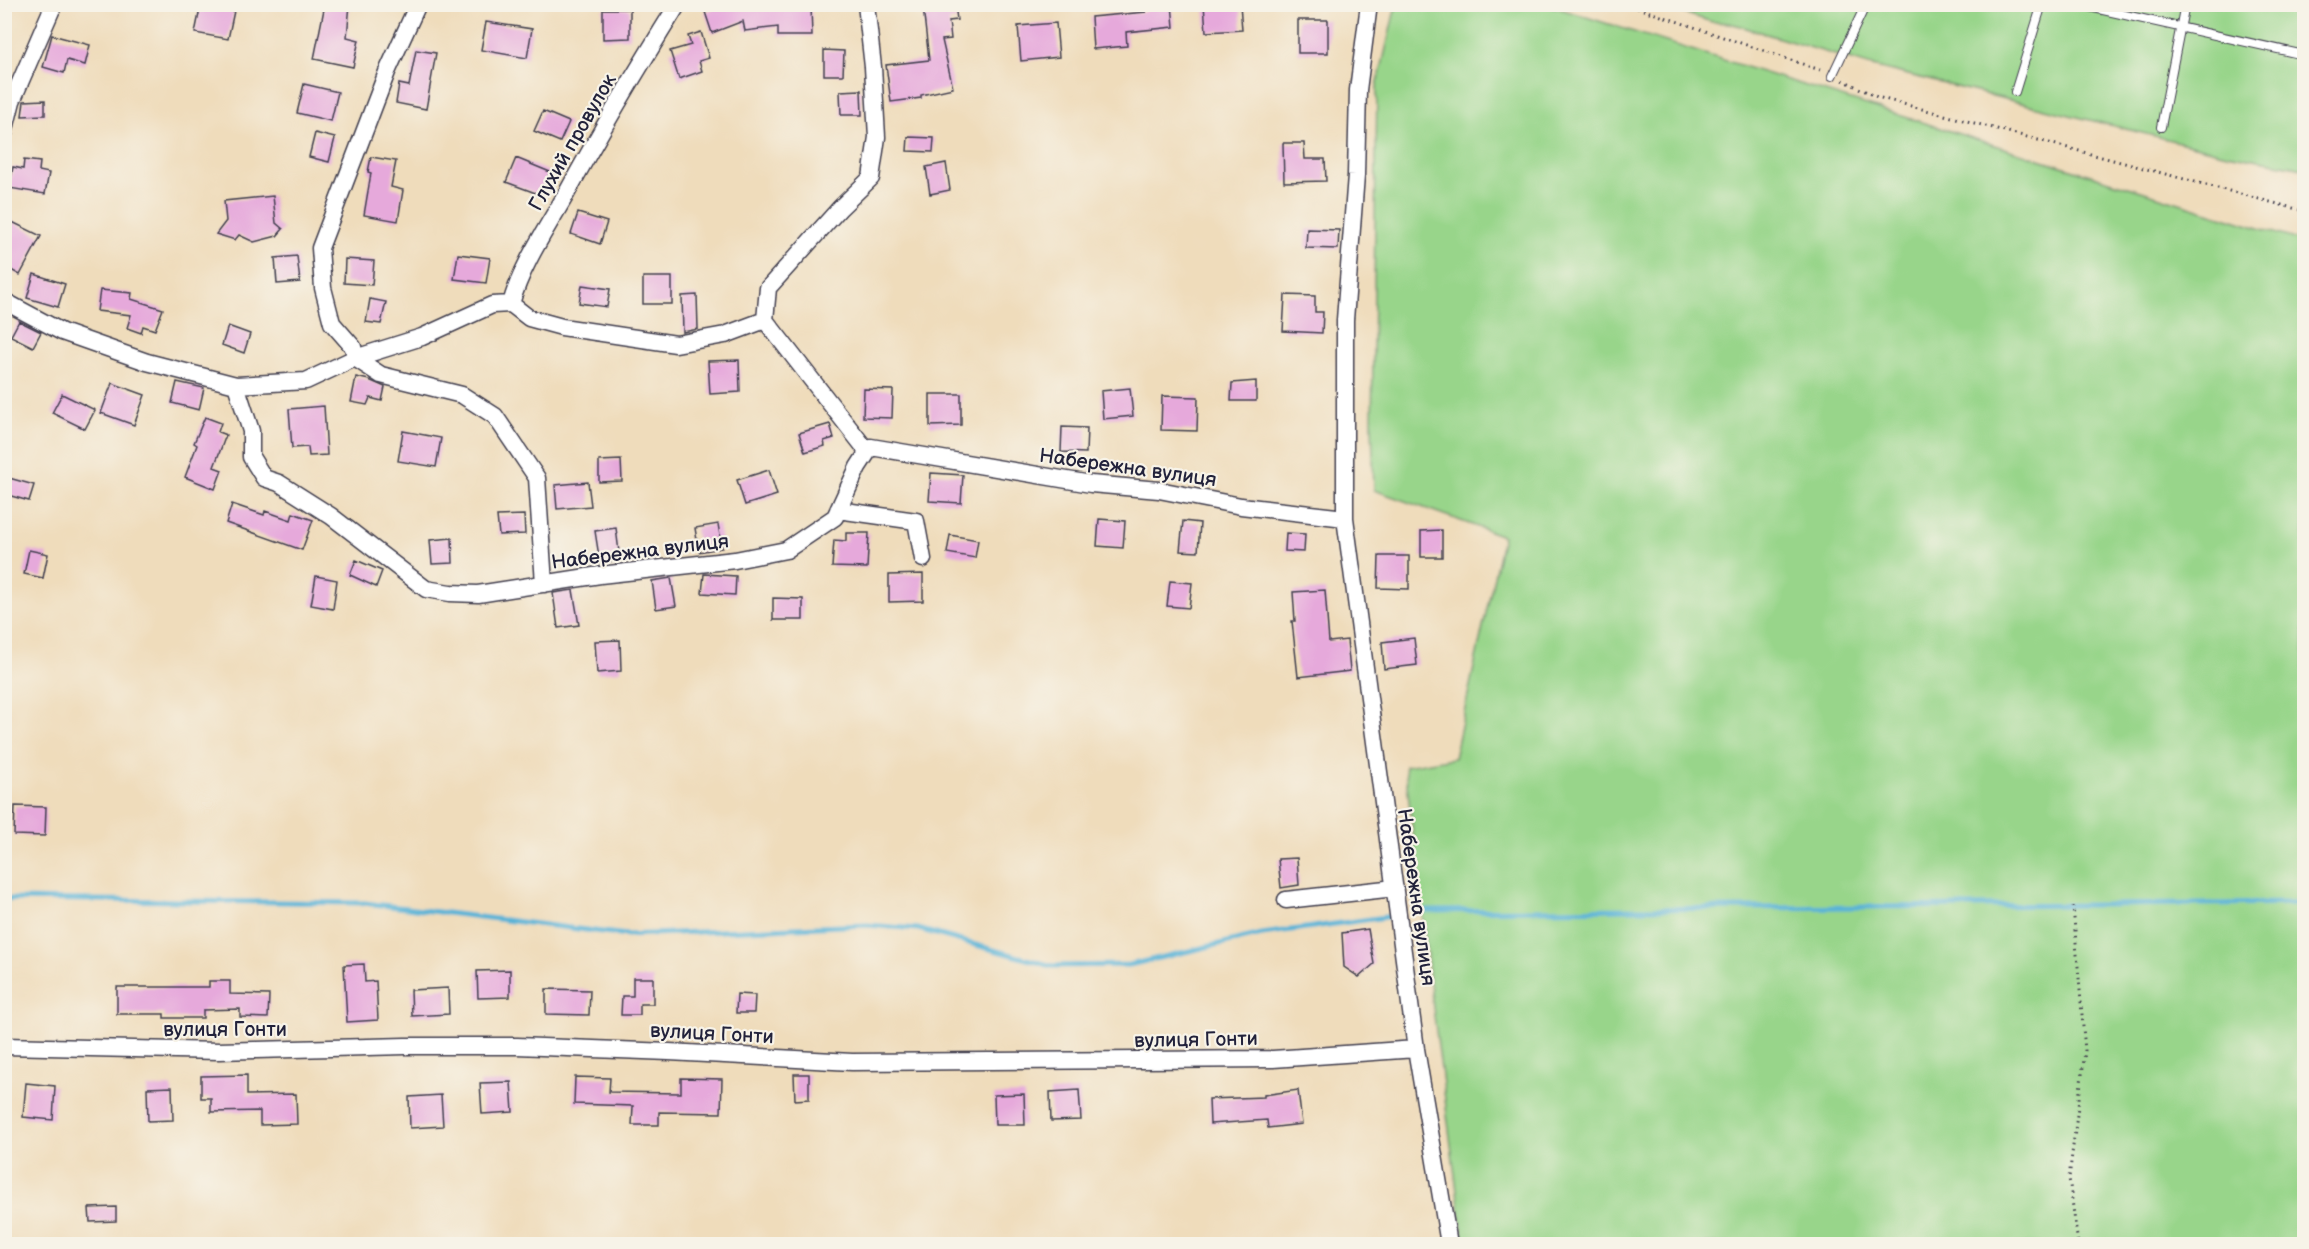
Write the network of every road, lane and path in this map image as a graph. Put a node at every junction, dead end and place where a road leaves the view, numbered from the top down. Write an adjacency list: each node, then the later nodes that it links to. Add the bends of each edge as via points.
1 (54, 4): 16 (street, via 12,101)
2 (418, 4): 21 (street, via 387,72 320,248 323,288 333,323 352,347)
3 (678, 4): 19 (street, Глухий провулок, via 548,226)
4 (866, 4): 20 (street, via 877,137 872,178 768,288)
5 (1369, 4): 25 (street, Набережна вулиця, via 1358,90 1345,320)
6 (1626, 4): 13 (path)
7 (1866, 4): 13 (lane)
8 (2042, 4): 14 (lane)
9 (2076, 4): 11 (lane)
10 (2185, 4): 11 (lane)
11 (2181, 28): 12 (lane); 15 (lane)
12 (2304, 54)
13 (1832, 76): 17 (path, via 1877,97)
14 (2015, 92)
15 (2161, 127)
16 (4, 133)
17 (2304, 211)
18 (4, 301): 22 (street, via 62,332 147,362)
19 (511, 304): 20 (street, via 529,318 562,327 676,344 725,335); 21 (street, via 492,305 422,337)
20 (765, 320): 23 (street)
21 (355, 358): 22 (street, via 306,381); 27 (street, via 381,375 462,395 495,416 537,478)
22 (236, 385): 27 (street, Набережна вулиця, via 251,431 251,457 264,478 279,483 331,516 426,589 478,594)
23 (868, 452): 24 (street, Набережна вулиця); 25 (street, Набережна вулиця, via 871,447 1091,484 1159,490 1241,506)
24 (838, 510): 26 (street, via 916,521); 27 (street, Набережна вулиця, via 835,517 786,550)
25 (1345, 518): 28 (street, Набережна вулиця)
26 (923, 559)
27 (544, 584)
28 (1395, 888): 29 (street); 32 (street, Набережна вулиця)
29 (1286, 900)
30 (2073, 906): 34 (path, via 2085,1051 2069,1178)
31 (4, 1046): 32 (street, вулиця Гонти, via 219,1051 517,1046 852,1062 1273,1059)
32 (1416, 1049): 33 (street, Набережна вулиця)
33 (1449, 1245)
34 (2078, 1245)

